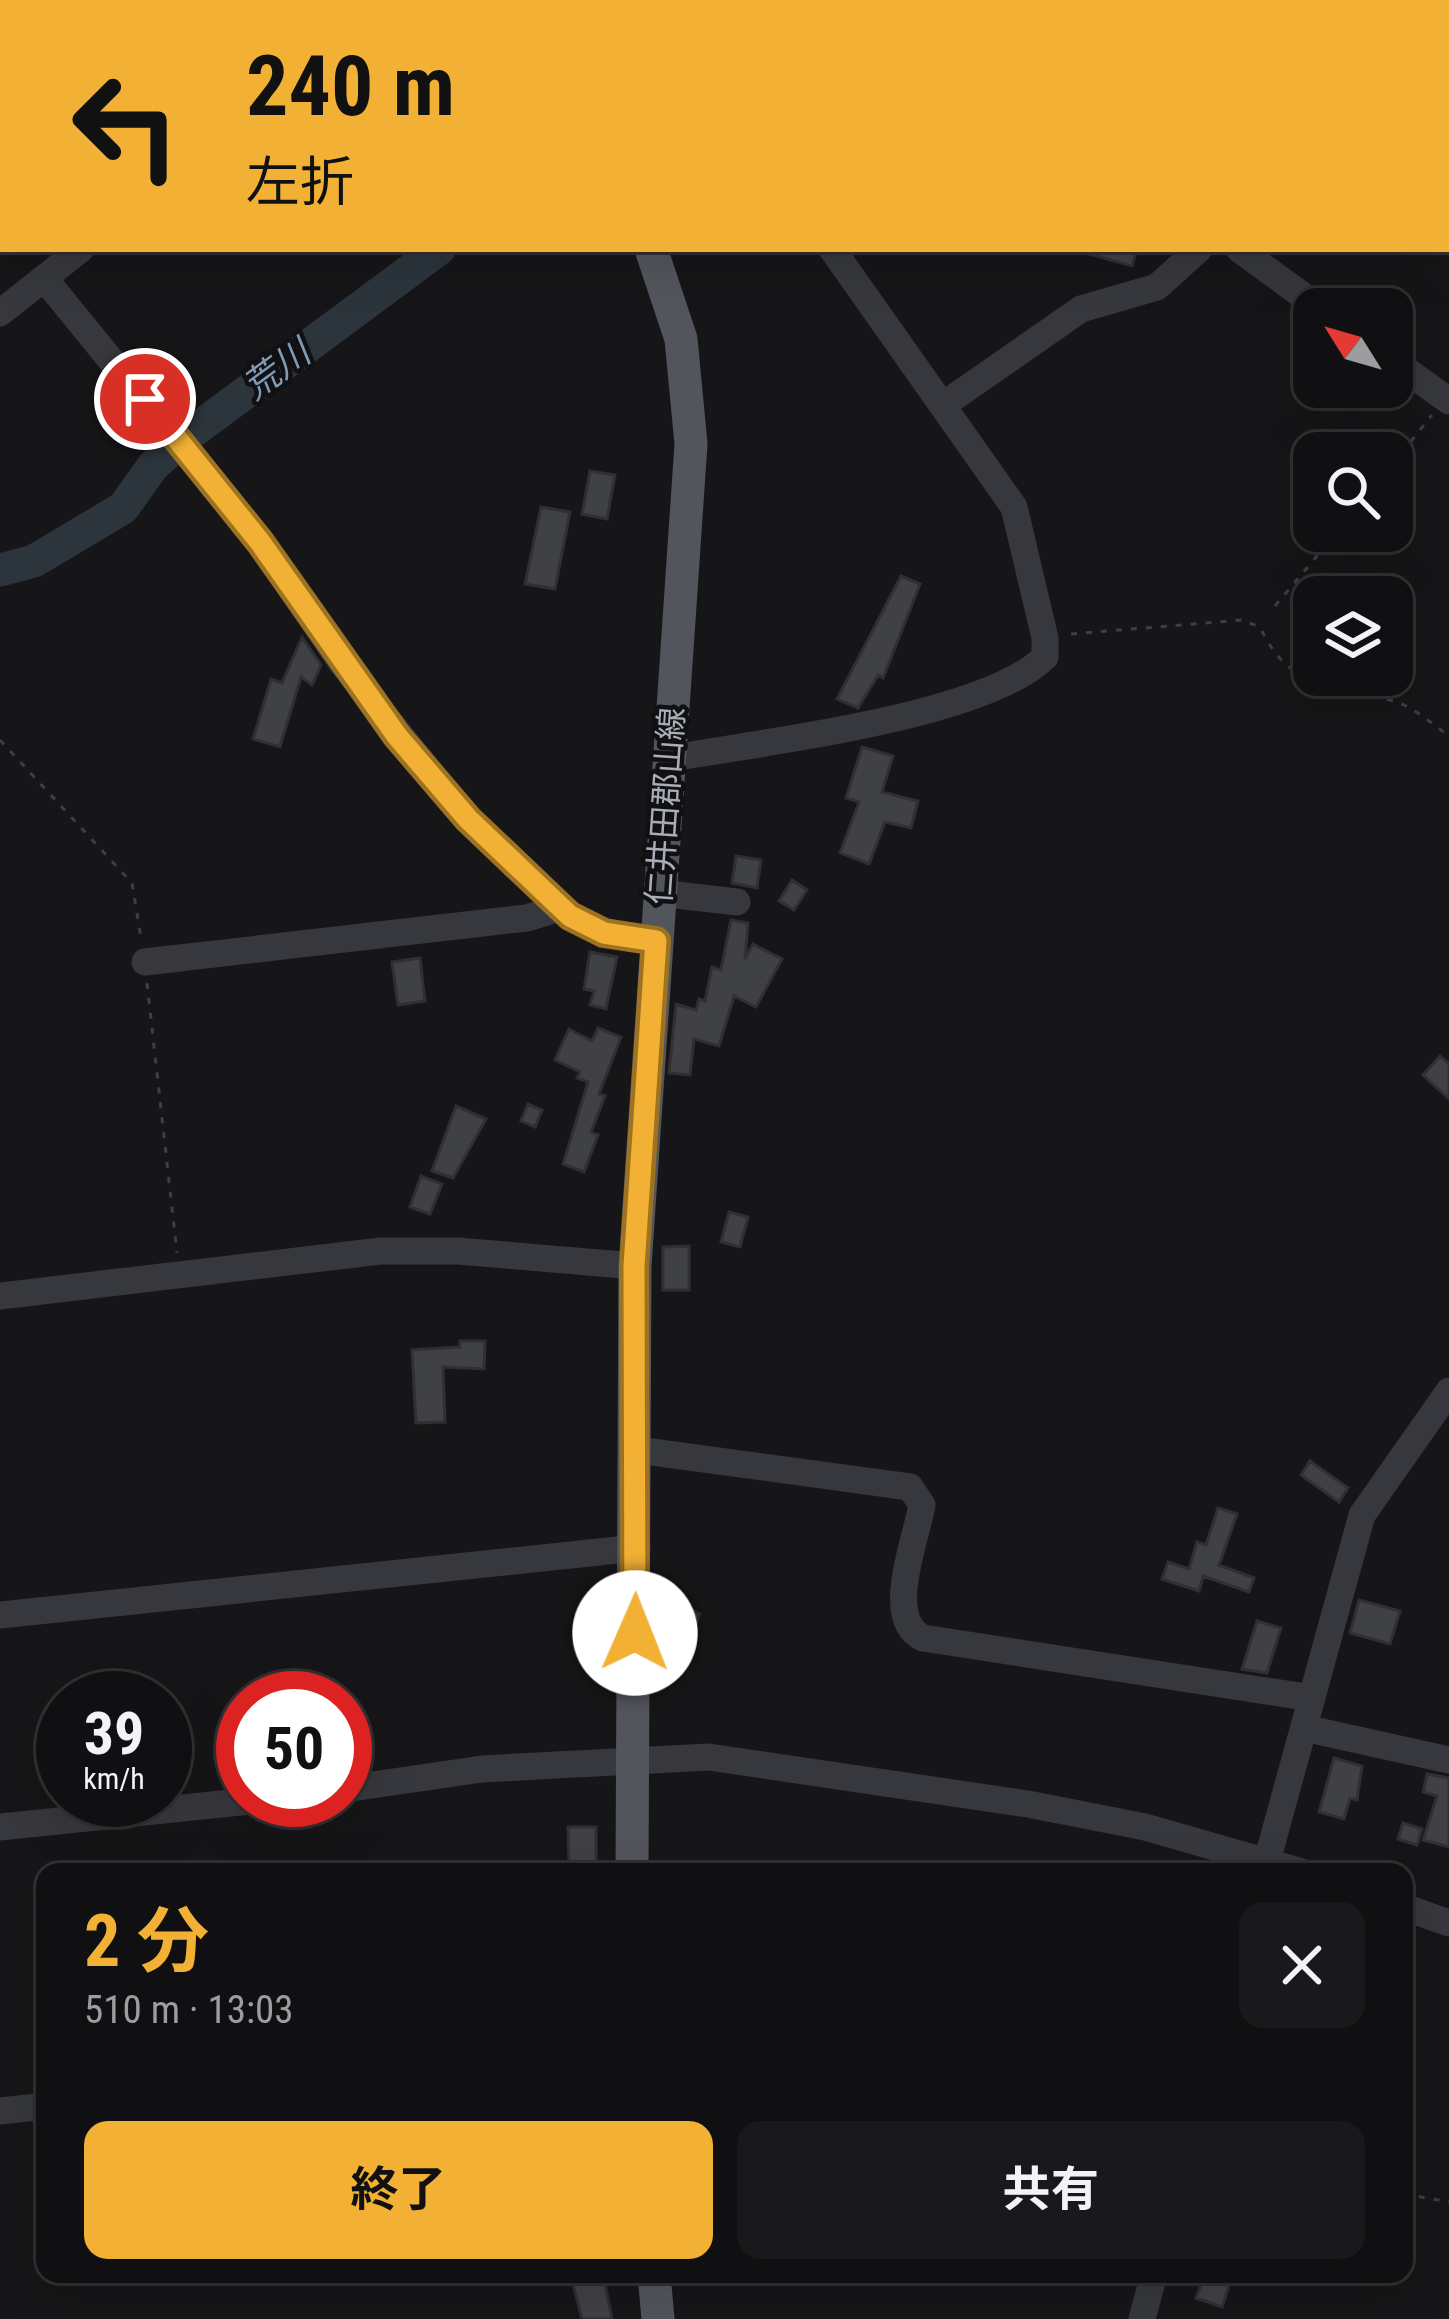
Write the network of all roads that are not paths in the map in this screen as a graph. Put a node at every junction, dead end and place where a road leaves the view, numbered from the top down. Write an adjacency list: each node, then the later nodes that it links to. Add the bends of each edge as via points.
1 (77, 252): 6 (street)
2 (652, 252): 12 (main road, 仁井田郡山線, via 681,340 692,444)
3 (834, 252): 11 (street)
4 (1196, 252): 11 (street, via 1157,287 1081,309)
5 (1243, 252): 7 (street)
6 (44, 278): 8 (street); 15 (street, via 260,542 397,736)
7 (1293, 288)
8 (0, 313)
9 (1413, 375): 10 (street)
10 (1449, 400)
11 (944, 405): 12 (street, via 1014,507 1045,657 962,701)
12 (668, 760): 13 (main road, 仁井田郡山線)
13 (659, 893): 14 (street); 16 (main road, 仁井田郡山線)
14 (737, 902)
15 (559, 908): 16 (street, via 594,930); 17 (street)
16 (656, 941): 18 (main road, 仁井田郡山線)
17 (145, 962)
18 (634, 1266): 19 (street, via 426,1250); 21 (main road, 仁井田郡山線)
19 (0, 1296)
20 (1449, 1391): 24 (street, via 1362,1515)
21 (637, 1450): 22 (main road, 仁井田郡山線); 24 (street, via 910,1487 922,1504 901,1614 922,1638)
22 (637, 1548): 23 (street); 26 (main road, 仁井田郡山線)
23 (0, 1615)
24 (1312, 1698): 25 (street)
25 (1304, 1728): 27 (street); 33 (street)
26 (632, 1759): 28 (street); 31 (main road, 仁井田郡山線); 32 (street, via 710,1756 1028,1804)
27 (1449, 1760)
28 (372, 1785)
29 (216, 1805): 30 (street)
30 (0, 1827)
31 (632, 1863)
32 (1254, 1863)
33 (1267, 1863)
34 (1413, 1910): 35 (street)
35 (1449, 1923)
36 (36, 2108): 37 (street)
37 (0, 2111)
38 (655, 2283): 40 (main road)
39 (1152, 2283): 41 (street)
40 (658, 2319)
41 (1142, 2319)

